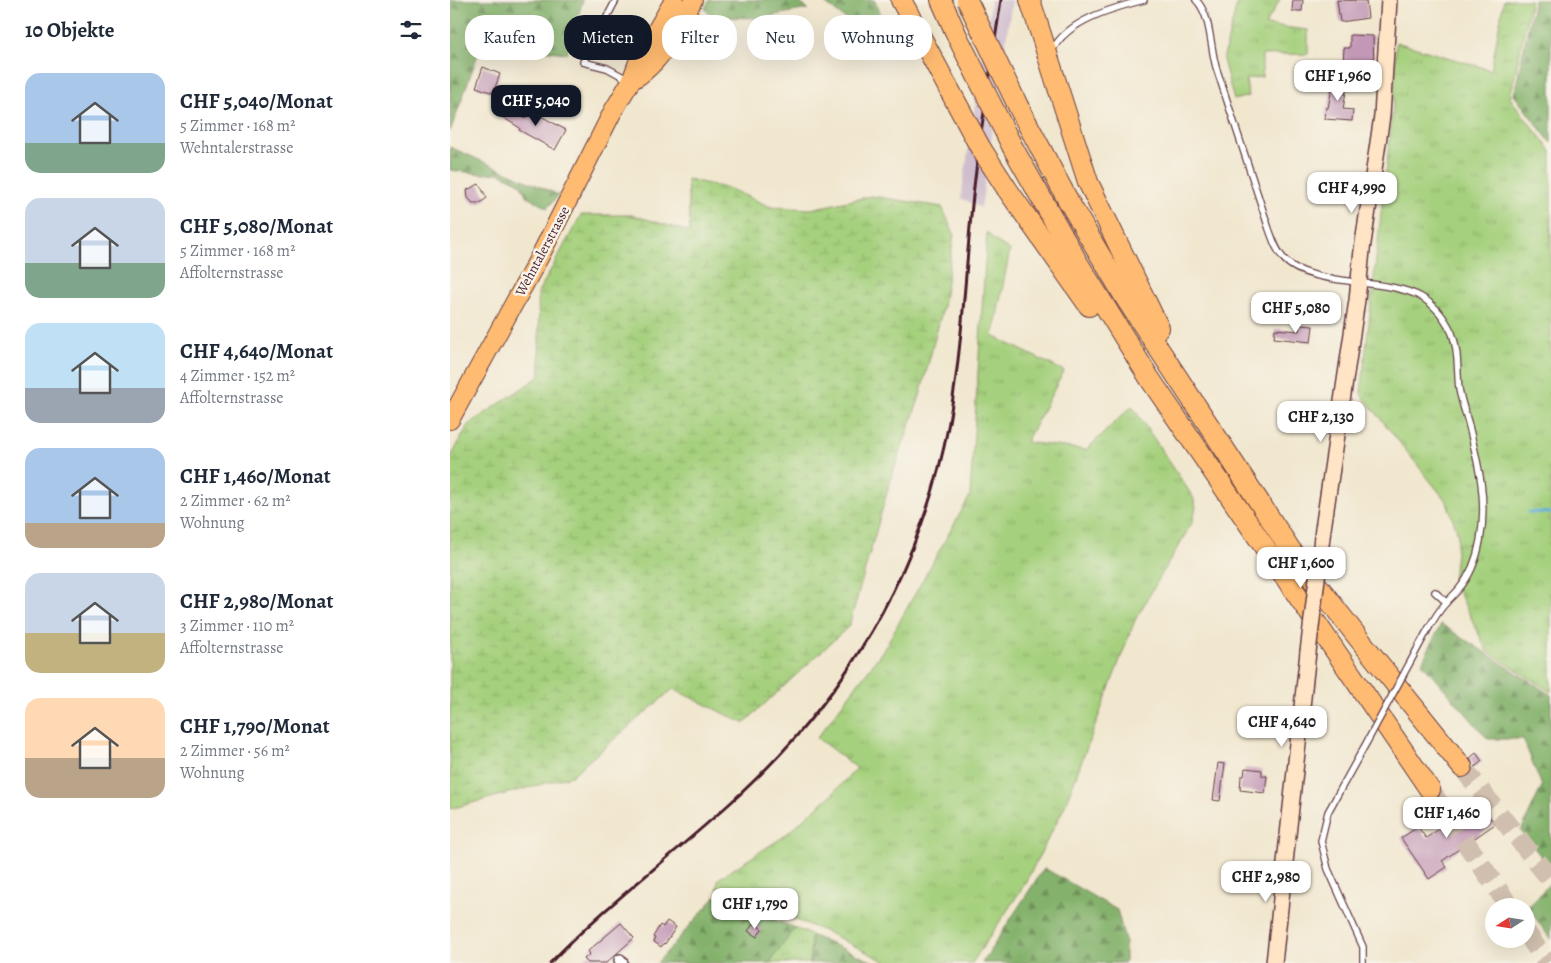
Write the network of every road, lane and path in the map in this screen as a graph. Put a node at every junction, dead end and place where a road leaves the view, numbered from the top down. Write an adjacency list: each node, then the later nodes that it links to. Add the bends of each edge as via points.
1 (616, 0): 12 (lane, via 583,62 607,68)
2 (674, 0): 12 (main road, Wehntalerstrasse, via 638,62)
3 (693, 0): 12 (main road, Wehntalerstrasse, via 656,62)
4 (901, 0): 14 (highway, bridge, via 980,147 1007,189 1094,312)
5 (941, 0): 14 (highway, bridge, via 1013,148 1068,248)
6 (966, 0): 16 (highway, bridge, via 1018,108 1102,260)
7 (1144, 0): 11 (lane, via 1104,13 1073,28 1058,39)
8 (1196, 0): 13 (lane, via 1206,12 1216,66 1275,246 1285,261 1298,270)
9 (1389, 0): 13 (street, via 1382,116)
10 (1031, 5): 11 (highway)
11 (1049, 62): 16 (highway, via 1088,182 1149,311 1208,412)
12 (631, 81): 15 (main road, Wehntalerstrasse)
13 (1358, 282): 18 (lane, via 1419,296 1434,306 1452,335 1460,391 1480,471 1484,508 1474,561 1467,578); 21 (street, bridge, via 1323,529)
14 (1138, 360): 20 (highway)
15 (450, 420)
16 (1224, 448): 19 (highway, via 1294,555)
17 (1435, 592): 18 (lane)
18 (1446, 602): 22 (lane, bridge, via 1328,812 1321,841 1328,869 1363,947)
19 (1462, 767)
20 (1430, 790)
21 (1274, 963)
22 (1363, 963)

